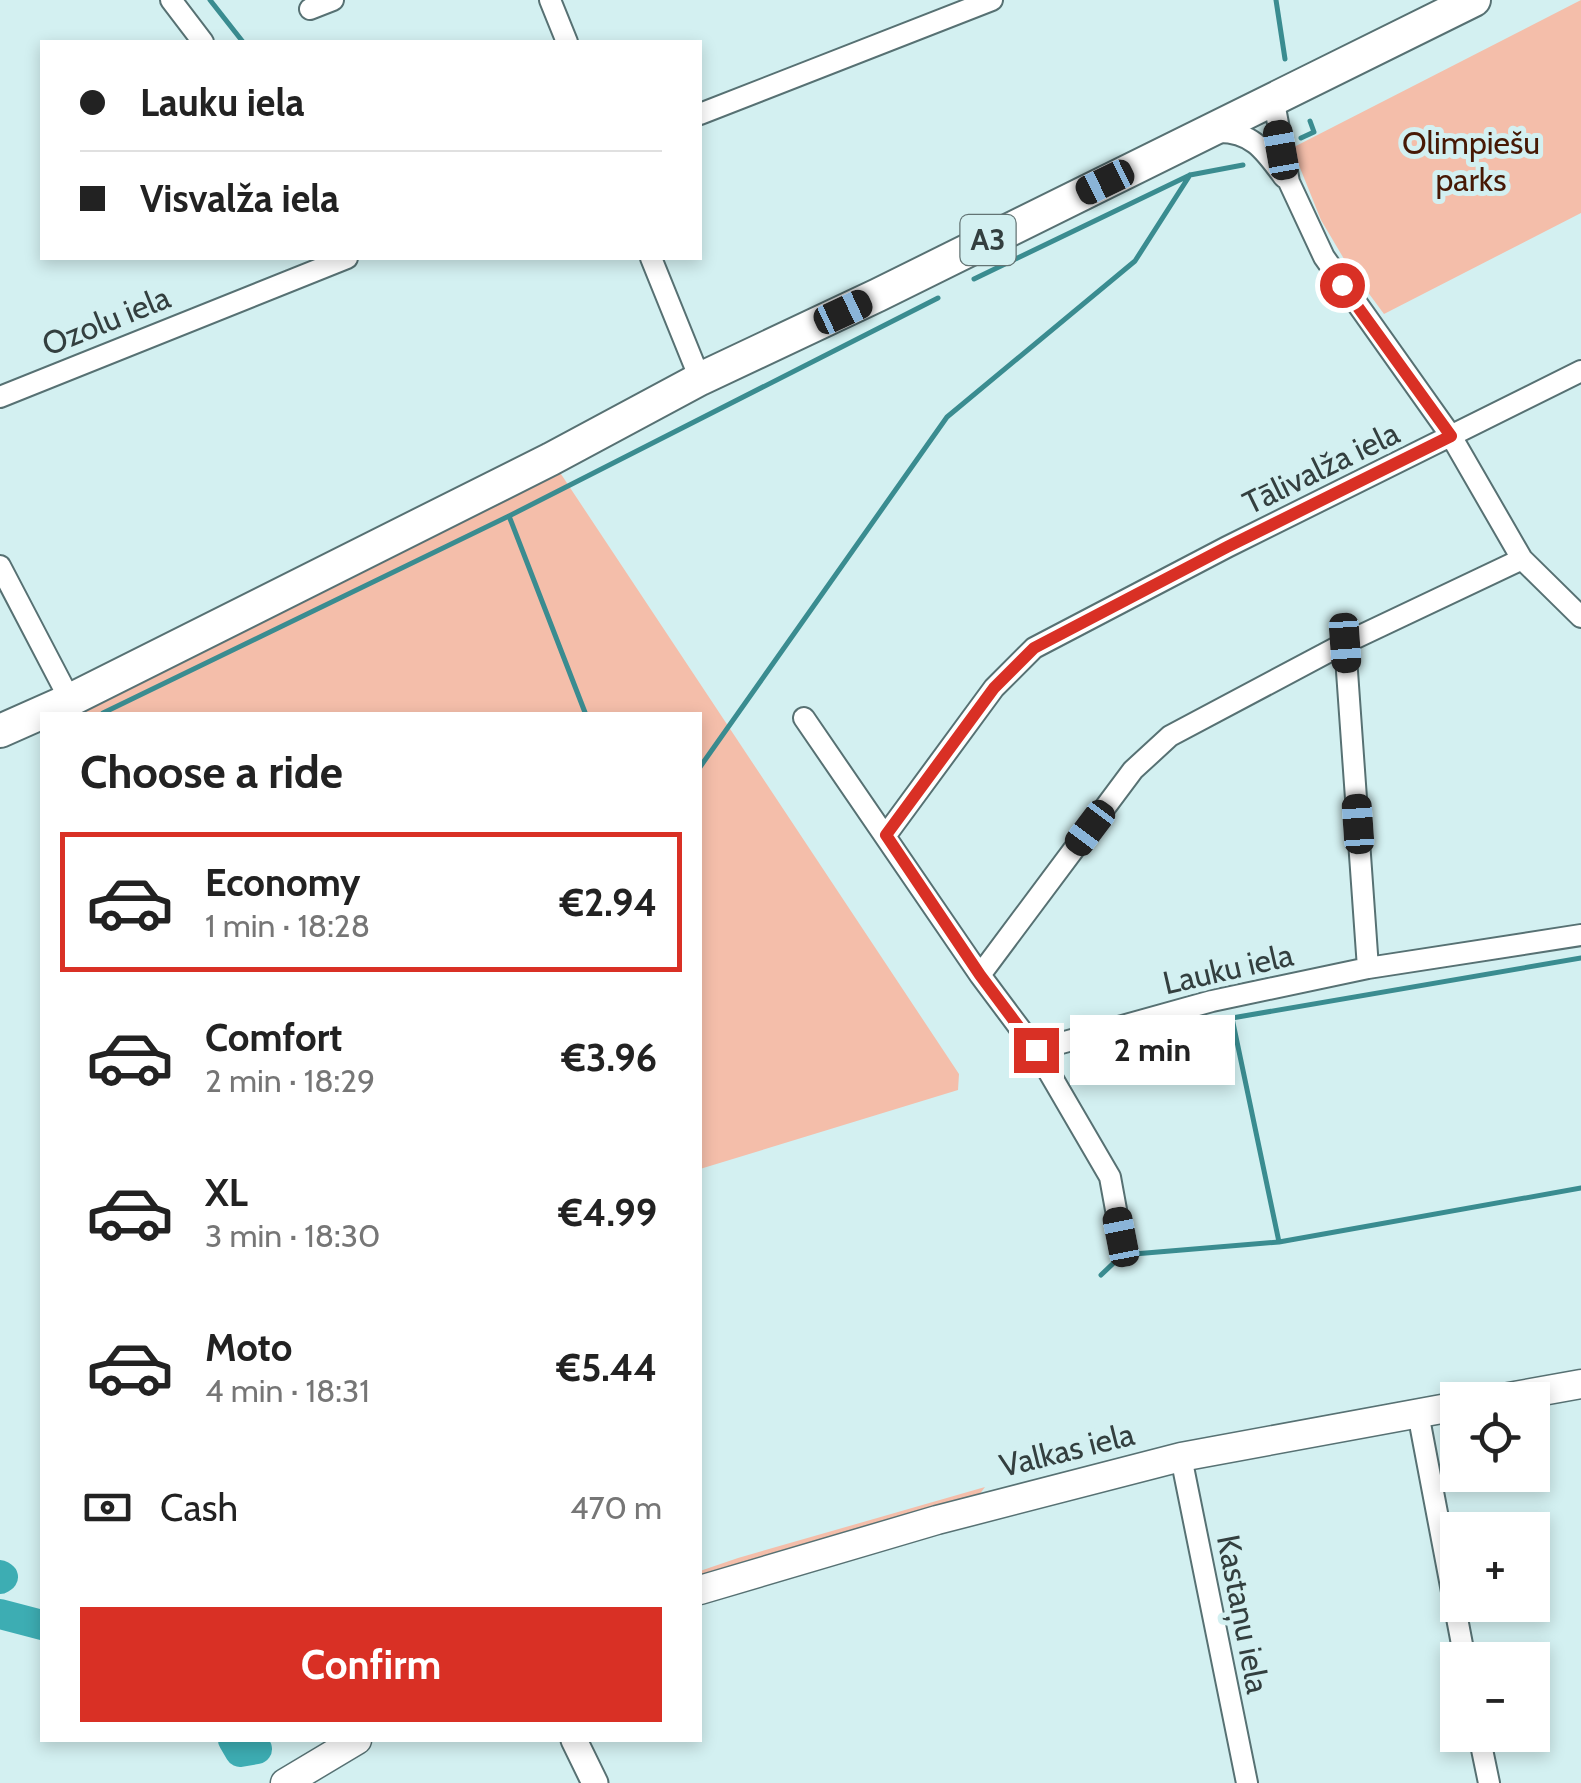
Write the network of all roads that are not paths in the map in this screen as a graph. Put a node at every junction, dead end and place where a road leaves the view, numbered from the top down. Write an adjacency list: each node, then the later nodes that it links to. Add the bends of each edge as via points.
1 (171, 0): 7 (street)
2 (333, 0): 6 (street)
3 (550, 0): 8 (street)
4 (992, 0): 10 (street)
5 (1474, 0): 9 (highway, A3)
6 (310, 10)
7 (202, 40)
8 (566, 40)
9 (1274, 97): 11 (highway, A3); 12 (street)
10 (702, 113)
11 (1202, 134): 12 (street, via 1246,136); 16 (highway, A3)
12 (1289, 182): 18 (street, via 1324,257)
13 (334, 260): 17 (street, Ozolu iela)
14 (652, 260): 16 (street)
15 (1581, 372): 18 (street, Tālivalža iela)
16 (700, 380): 23 (highway, A3)
17 (0, 397)
18 (1451, 436): 19 (street); 27 (street, Tālivalža iela, via 1034,648 994,688)
19 (1522, 559): 21 (street); 22 (street)
20 (0, 566): 23 (street)
21 (1581, 617)
22 (1345, 643): 29 (street); 30 (street, via 1170,736 1133,770)
23 (73, 708)
24 (40, 718): 26 (highway, A3)
25 (804, 718): 27 (street)
26 (0, 731)
27 (886, 835): 30 (street)
28 (1581, 935): 29 (street, Lauku iela)
29 (1368, 968): 31 (street, Lauku iela, via 1212,1001)
30 (980, 975): 31 (street)
31 (1036, 1050): 32 (street, via 1110,1177)
32 (1121, 1237)
33 (1581, 1384): 34 (main road)
34 (1550, 1390)
35 (1440, 1410): 36 (main road, Valkas iela)
36 (1418, 1414): 37 (main road, Valkas iela); 39 (street)
37 (1181, 1457): 38 (main road, Valkas iela); 45 (street, Kastaņu iela)
38 (702, 1589)
39 (1462, 1642)
40 (353, 1742): 43 (main road)
41 (575, 1742): 44 (street)
42 (1483, 1752): 46 (street)
43 (286, 1783)
44 (595, 1783)
45 (1246, 1783)
46 (1488, 1783)

